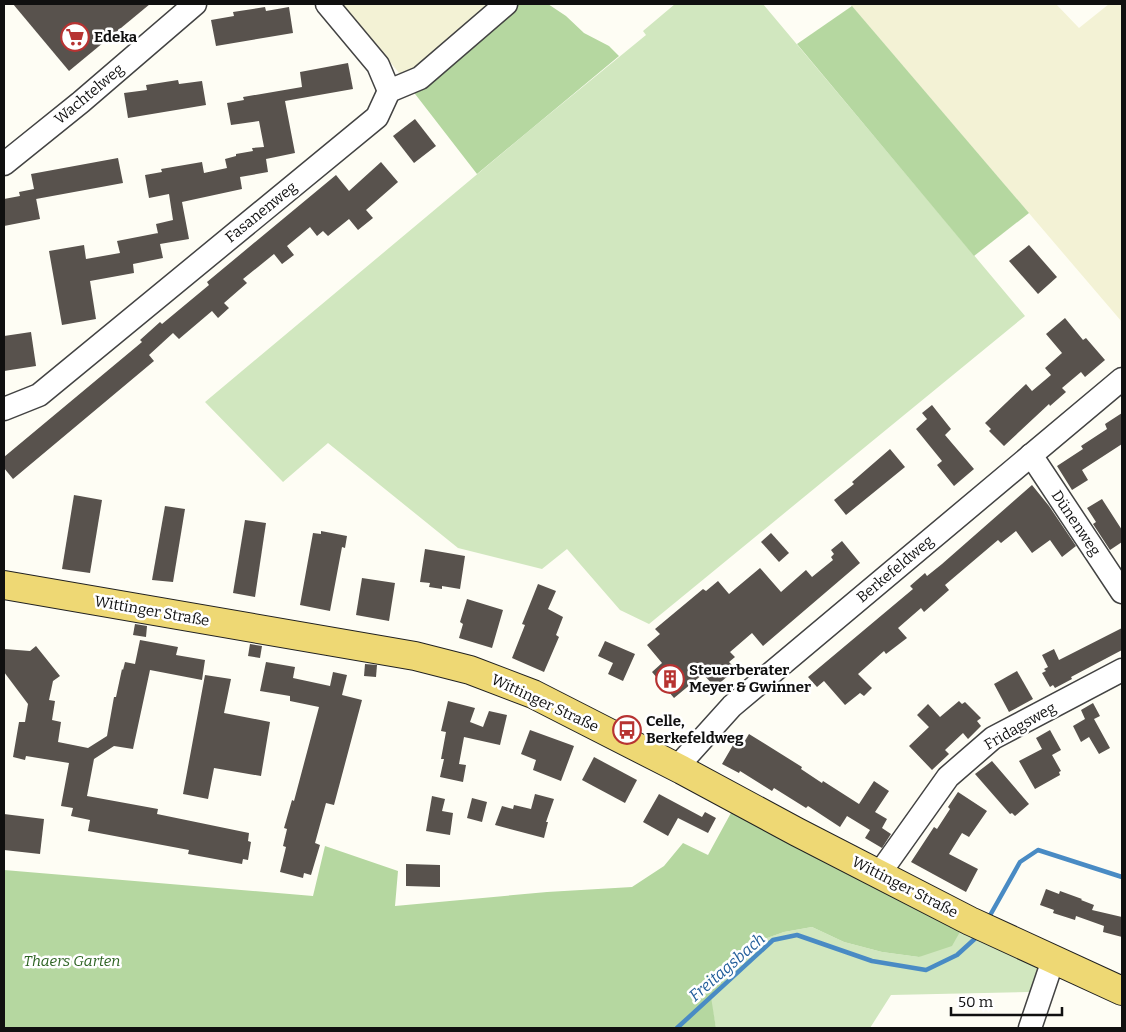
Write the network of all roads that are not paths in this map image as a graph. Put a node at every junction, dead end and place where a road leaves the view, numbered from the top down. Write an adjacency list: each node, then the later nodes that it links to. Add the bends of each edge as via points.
1 (195, 4): 5 (street, Wachtelweg)
2 (327, 4): 4 (street, via 378,65)
3 (506, 4): 4 (street, via 420,78)
4 (389, 91): 7 (street, Fasanenweg, via 377,117 39,395)
5 (4, 164)
6 (1122, 380): 8 (street, Berkefeldweg)
7 (4, 409)
8 (1031, 454): 10 (street, Dünenweg); 12 (street, Berkefeldweg, via 732,706)
9 (4, 585): 12 (main road, Wittinger Straße, via 415,656 470,670 533,694)
10 (1122, 592)
11 (1122, 670): 13 (street, Fridagsweg, via 985,744 948,777)
12 (677, 767): 13 (main road, Wittinger Straße)
13 (879, 874): 14 (main road, Wittinger Straße)
14 (1053, 960): 15 (main road, Wittinger Straße); 16 (street)
15 (1122, 991)
16 (1030, 1028)

